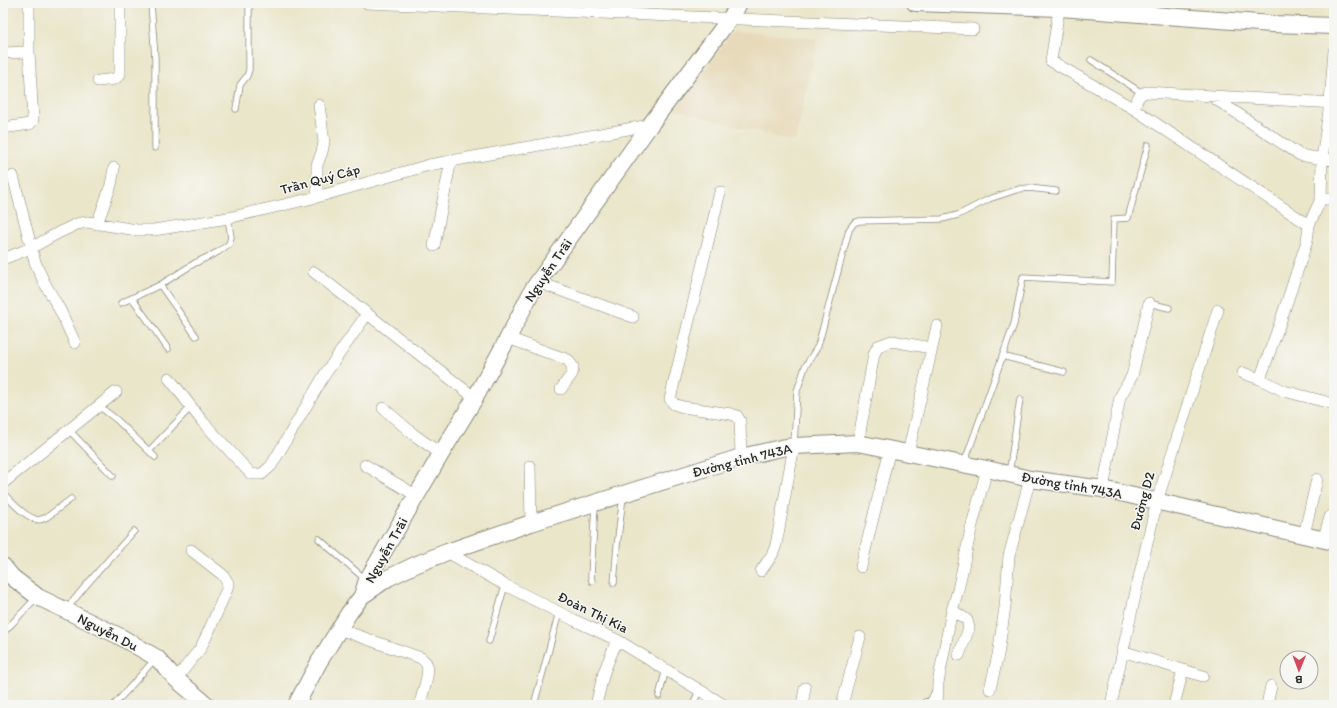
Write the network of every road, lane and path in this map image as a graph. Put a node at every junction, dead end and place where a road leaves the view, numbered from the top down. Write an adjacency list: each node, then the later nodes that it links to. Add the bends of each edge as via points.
1 (29, 3): 14 (street)
2 (120, 3): 17 (street, via 120,74 115,78)
3 (151, 3): 27 (lane, via 155,58)
4 (249, 3): 22 (lane, via 249,70 240,85)
5 (367, 3): 10 (street)
6 (739, 3): 10 (main road, Nguyễn Trãi)
7 (915, 3): 8 (main road)
8 (966, 4): 9 (main road)
9 (1060, 5): 11 (main road, via 1272,24); 23 (street, via 1051,62)
10 (729, 19): 12 (street); 24 (main road, Nguyễn Trãi)
11 (1334, 26)
12 (973, 29)
13 (1334, 51): 20 (street)
14 (29, 52): 15 (street); 25 (street, via 33,120 30,124)
15 (3, 53)
16 (1091, 60): 18 (lane)
17 (98, 82)
18 (1142, 93): 19 (street); 23 (street, via 1136,100)
19 (1210, 96): 20 (street); 28 (street, via 1300,155)
20 (1332, 103): 28 (street)
21 (319, 104): 35 (street, via 324,142 317,165)
22 (236, 109)
23 (1134, 109): 40 (street)
24 (650, 125): 29 (street, Trần Quý Cáp); 45 (main road, Nguyễn Trãi)
25 (3, 128)
26 (1148, 145): 60 (lane, via 1128,218 1114,218 1112,282 1023,277 1014,324)
27 (155, 148)
28 (1322, 159): 30 (street); 36 (street)
29 (451, 160): 35 (street, Trần Quý Cáp); 41 (street)
30 (1334, 160)
31 (114, 168): 39 (street, via 111,185)
32 (13, 176): 42 (street)
33 (1056, 190): 75 (lane, via 1019,189 989,198 958,215 942,220 854,223 849,230 818,346 804,367 797,391)
34 (720, 192): 80 (street, via 670,399 674,404 683,407 737,416 740,421)
35 (317, 197): 38 (street, Trần Quý Cáp)
36 (1321, 199): 37 (street); 40 (street)
37 (1334, 200)
38 (228, 218): 39 (street, Trần Quý Cáp, via 154,230); 46 (lane, via 231,238 229,244)
39 (97, 224): 42 (street, Trần Quý Cáp, via 78,224)
40 (1309, 225): 64 (street, via 1307,240)
41 (434, 246)
42 (31, 248): 43 (street, Trần Quý Cáp); 57 (street, via 44,282)
43 (3, 259)
44 (314, 272): 52 (street)
45 (538, 282): 53 (street); 56 (main road, Nguyễn Trãi)
46 (160, 285): 47 (lane); 55 (lane)
47 (132, 298): 48 (lane); 59 (lane)
48 (120, 303)
49 (1149, 304): 50 (lane); 91 (street, via 1132,376 1120,397)
50 (1169, 308)
51 (1218, 310): 96 (street, Đường D2)
52 (367, 314): 67 (street); 71 (street, via 325,374 272,466 262,474 251,474)
53 (633, 318)
54 (937, 326): 58 (street)
55 (196, 336)
56 (508, 338): 65 (street, via 568,360 573,367 572,374); 67 (main road, Nguyễn Trãi)
57 (75, 343)
58 (931, 348): 74 (street, via 892,341 878,346 874,354); 78 (street)
59 (168, 349)
60 (1002, 356): 61 (lane); 82 (lane)
61 (1064, 372)
62 (1243, 373): 64 (street)
63 (170, 378): 71 (street)
64 (1260, 379): 69 (street, via 1284,390)
65 (561, 389)
66 (116, 392): 70 (street)
67 (475, 398): 79 (main road, Nguyễn Trãi)
68 (1020, 399): 86 (lane)
69 (1334, 404)
70 (99, 406): 73 (street); 77 (lane)
71 (191, 407): 77 (lane)
72 (383, 408): 79 (street)
73 (69, 430): 87 (lane); 90 (street)
74 (858, 443): 75 (main road, Đường tỉnh 743A); 76 (main road, Đường tỉnh 743A)
75 (794, 446): 80 (main road, Đường tỉnh 743A); 108 (street, via 776,545)
76 (890, 449): 78 (main road, Đường tỉnh 743A); 107 (street)
77 (149, 451): 81 (lane)
78 (908, 453): 82 (main road, Đường tỉnh 743A)
79 (441, 454): 94 (main road, Nguyễn Trãi)
80 (741, 457): 93 (main road, Đường tỉnh 743A)
81 (155, 458)
82 (964, 464): 85 (main road, Đường tỉnh 743A)
83 (365, 465): 94 (street)
84 (530, 466): 99 (street)
85 (987, 469): 86 (main road, Đường tỉnh 743A); 115 (street)
86 (1009, 474): 88 (main road, Đường tỉnh 743A)
87 (113, 476)
88 (1030, 479): 91 (main road, Đường tỉnh 743A); 133 (street, via 1009,556 1005,607)
89 (1317, 479): 101 (street)
90 (3, 483)
91 (1103, 489): 96 (main road, Đường tỉnh 743A)
92 (3, 493): 95 (lane, via 36,520 47,517)
93 (623, 495): 97 (main road, Đường tỉnh 743A); 111 (lane)
94 (417, 496): 109 (main road, Nguyễn Trãi)
95 (71, 498)
96 (1156, 501): 101 (main road, Đường tỉnh 743A); 123 (street, Đường D2)
97 (595, 503): 99 (main road, Đường tỉnh 743A); 110 (lane)
98 (1334, 514): 103 (street, via 1329,519)
99 (531, 523): 105 (main road, Đường tỉnh 743A)
100 (134, 531): 116 (lane, via 81,590)
101 (1304, 535): 103 (main road, Đường tỉnh 743A)
102 (318, 539): 109 (lane)
103 (1329, 541)
104 (191, 550): 129 (street, via 223,575 228,583 200,649)
105 (447, 552): 112 (street, Đoàn Thị Kia); 113 (main road, Đường tỉnh 743A, via 388,578)
106 (3, 566): 114 (main road, Nguyễn Du, via 12,577)
107 (861, 567)
108 (761, 571)
109 (367, 580): 113 (main road, Nguyễn Trãi)
110 (592, 580)
111 (614, 583)
112 (505, 585): 117 (street, Đoàn Thị Kia); 122 (lane)
113 (362, 596): 118 (main road, Đường tỉnh 743A)
114 (38, 597): 116 (main road, Nguyễn Du); 119 (lane)
115 (952, 610): 124 (street, via 967,620 969,628); 130 (street)
116 (66, 611): 125 (main road, Nguyễn Du, via 119,636)
117 (559, 612): 121 (street, Đoàn Thị Kia); 140 (lane)
118 (339, 629): 136 (street, via 425,661 428,674); 139 (main road, Đường tỉnh 743A)
119 (3, 633)
120 (860, 637): 145 (street)
121 (617, 640): 126 (street, Đoàn Thị Kia); 141 (street, via 604,672)
122 (489, 641)
123 (1122, 651): 127 (street); 148 (street, Đường D2)
124 (959, 655)
125 (156, 658): 129 (main road, Nguyễn Du); 138 (lane)
126 (666, 669): 134 (street, Đoàn Thị Kia); 135 (lane)
127 (1183, 670): 128 (street); 149 (street)
128 (1203, 676)
129 (176, 679): 137 (main road, Nguyễn Du)
130 (938, 683): 146 (lane, via 930,700); 147 (street)
131 (1271, 686): 150 (street)
132 (805, 688): 144 (street)
133 (990, 689)
134 (699, 690): 142 (lane); 143 (street, Đoàn Thị Kia)
135 (658, 696)
136 (421, 700)
137 (202, 704)
138 (114, 705)
139 (296, 705)
140 (534, 705)
141 (596, 705)
142 (694, 705)
143 (724, 705)
144 (802, 705)
145 (842, 705)
146 (924, 705)
147 (937, 705)
148 (1111, 705)
149 (1174, 705)
150 (1268, 705)

